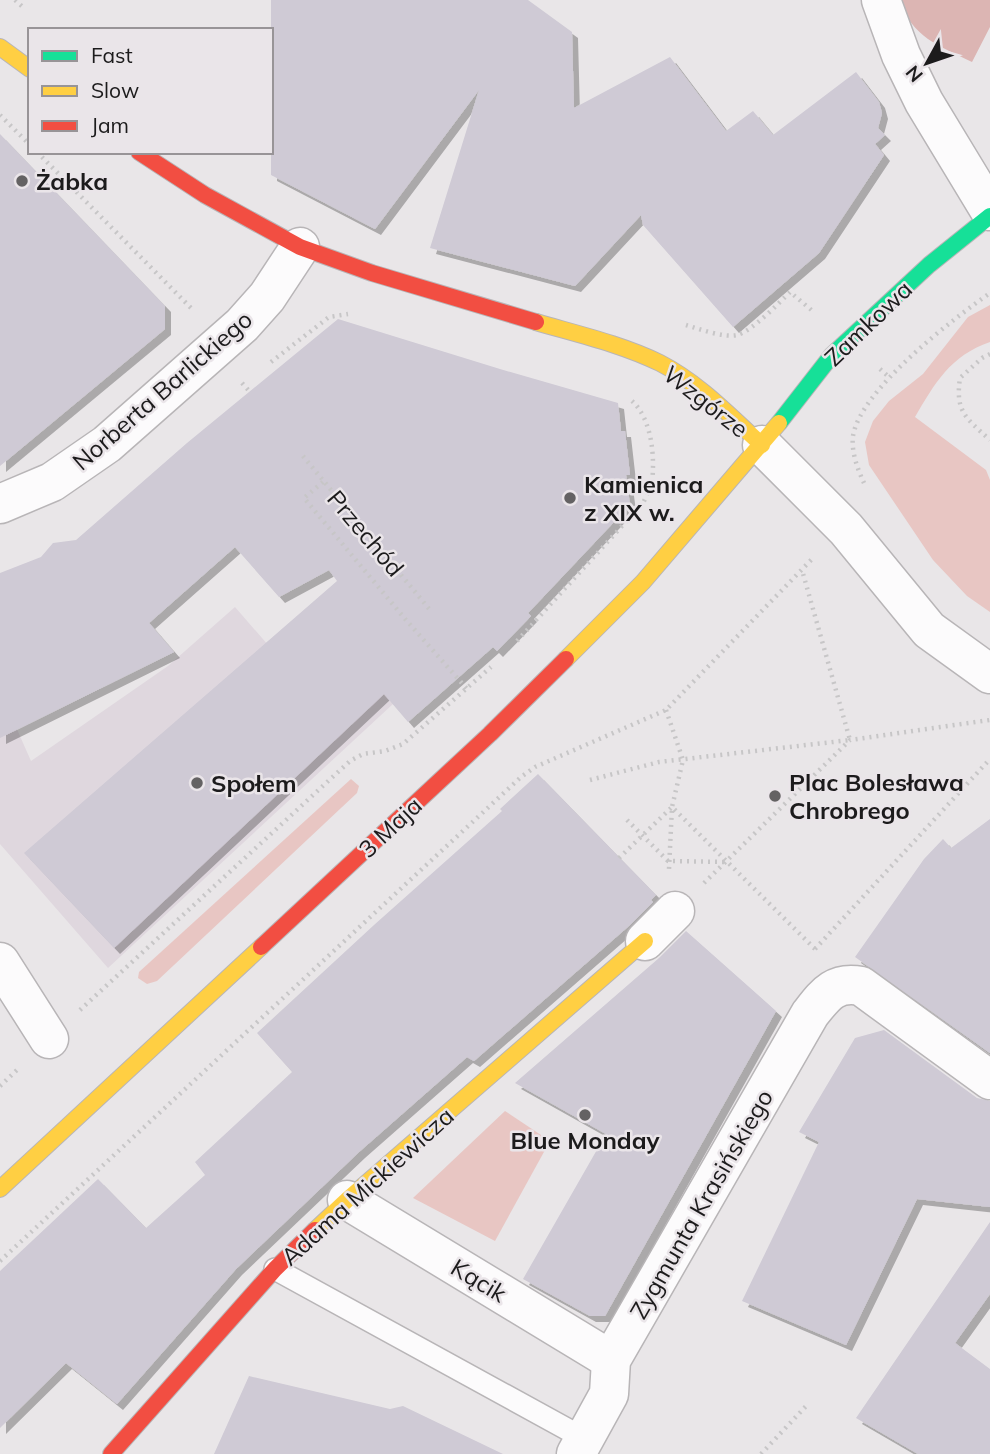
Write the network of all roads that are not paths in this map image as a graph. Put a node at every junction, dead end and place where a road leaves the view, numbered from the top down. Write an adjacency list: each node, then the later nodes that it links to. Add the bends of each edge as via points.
1 (881, 0): 5 (street, via 924,102)
2 (0, 47): 3 (street)
3 (28, 68)
4 (142, 154): 6 (street, Wzgórze)
5 (990, 214): 7 (street, Zamkowa, via 832,355)
6 (300, 247): 7 (street, Wzgórze, via 618,346 661,364 698,388); 8 (street, Norberta Barlickiego, via 242,325 107,444 52,482)
7 (762, 446): 9 (street, Wzgórze, via 846,529 929,630); 15 (street, 3 Maja, via 643,582 490,734)
8 (0, 504)
9 (990, 674)
10 (676, 911): 11 (street)
11 (645, 941): 16 (street, Adama Mickiewicza)
12 (0, 962): 13 (street)
13 (49, 1039)
14 (990, 1080): 18 (street, Zygmunta Krasińskiego, via 861,986 834,988 816,970 810,1014)
15 (0, 1189)
16 (347, 1200): 17 (street, Adama Mickiewicza); 18 (street, Kącik)
17 (275, 1269): 19 (lane); 20 (street, Adama Mickiewicza)
18 (611, 1360): 19 (street, Zygmunta Krasińskiego, via 609,1394)
19 (580, 1446)
20 (111, 1454)

